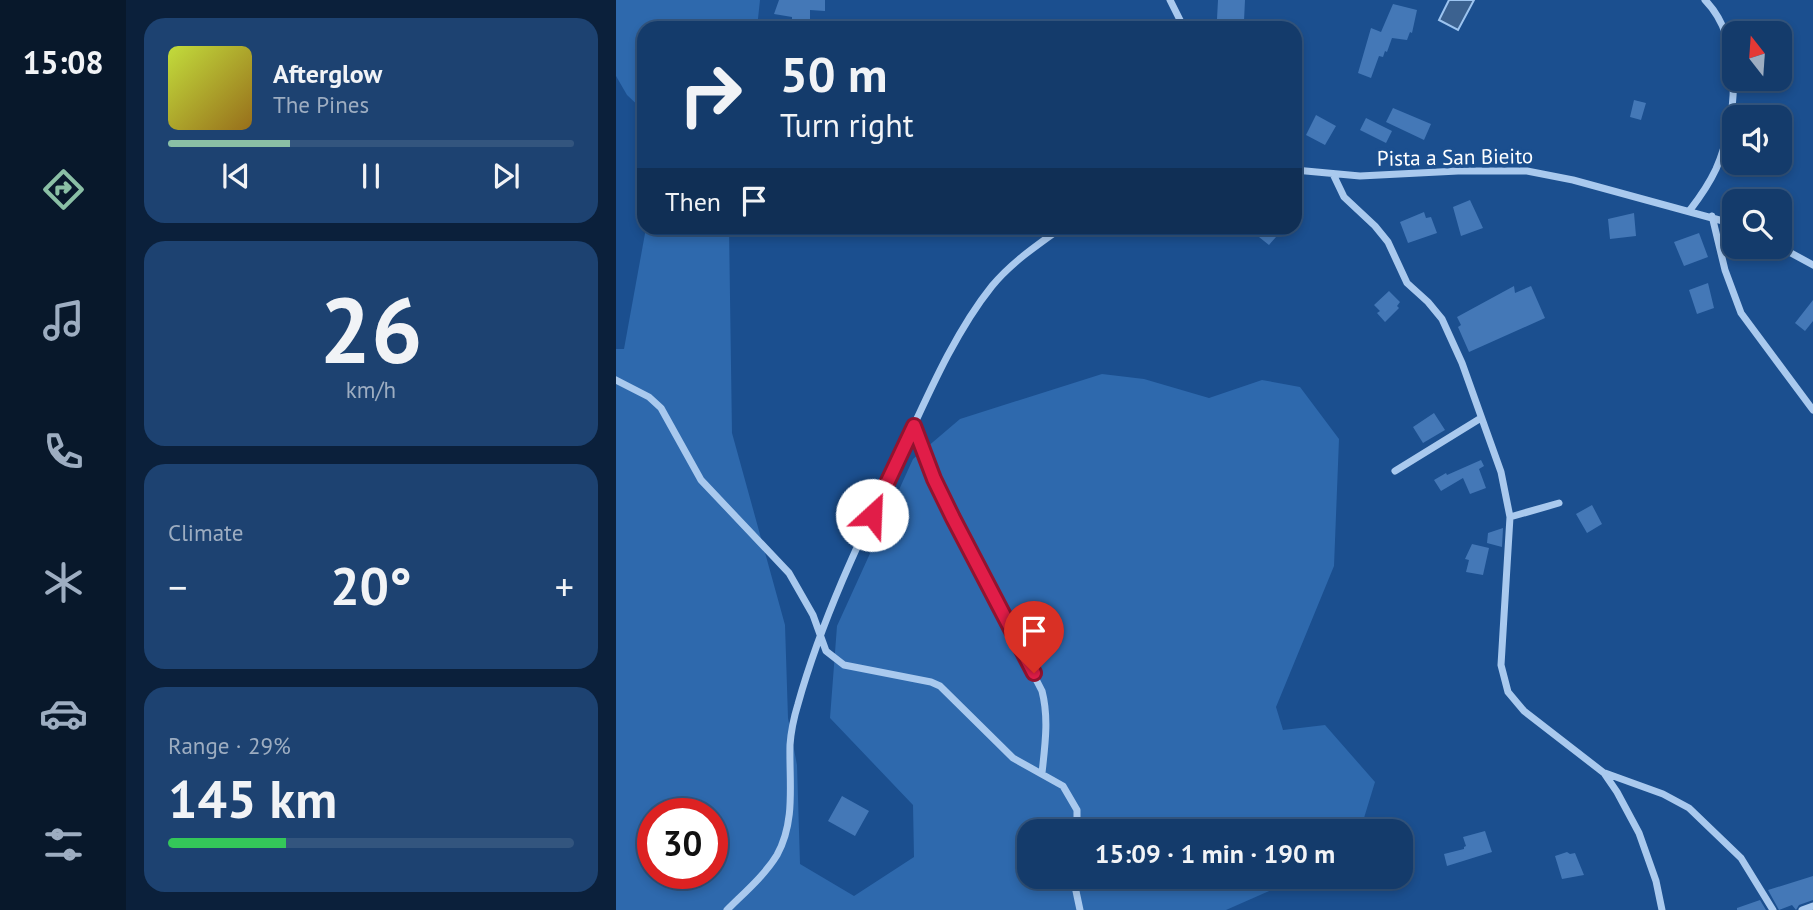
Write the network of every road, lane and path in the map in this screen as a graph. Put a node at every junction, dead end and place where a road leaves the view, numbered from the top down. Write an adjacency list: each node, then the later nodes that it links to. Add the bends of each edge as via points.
1 (1170, 0): 3 (street)
2 (1705, 0): 6 (street, via 1722,22 1730,47 1731,114 1717,168)
3 (1180, 21)
4 (1302, 171): 5 (street, Pista a San Bieito)
5 (1333, 174): 6 (street, Pista a San Bieito, via 1527,171); 14 (street, via 1344,197 1388,242 1408,283 1442,319)
6 (1690, 210): 7 (street, Pista a San Bieito)
7 (1712, 216): 8 (street, Pista a San Bieito); 13 (street, via 1741,313)
8 (1722, 220)
9 (1052, 235): 15 (street, via 992,286 959,338)
10 (1792, 254): 11 (street)
11 (1813, 265)
12 (616, 380): 19 (street, via 661,408 701,480 789,573)
13 (1813, 410)
14 (1481, 418): 16 (street); 18 (street, via 1501,472)
15 (914, 426): 19 (street); 20 (street, via 934,479 1042,691 1047,723)
16 (1395, 471)
17 (1559, 503): 18 (street)
18 (1510, 517): 21 (street, via 1502,677 1524,711)
19 (820, 637): 20 (street, via 826,651 844,665 940,686 1013,758); 25 (street, via 793,721 790,808 782,844 768,867)
20 (1042, 773): 22 (street, via 1063,786 1073,800)
21 (1604, 773): 27 (street, via 1639,833); 28 (street, via 1689,808 1741,858)
22 (1077, 819)
23 (1076, 889): 26 (street)
24 (1813, 906): 29 (street)
25 (727, 910)
26 (1080, 910)
27 (1662, 910)
28 (1773, 910)
29 (1802, 910)

